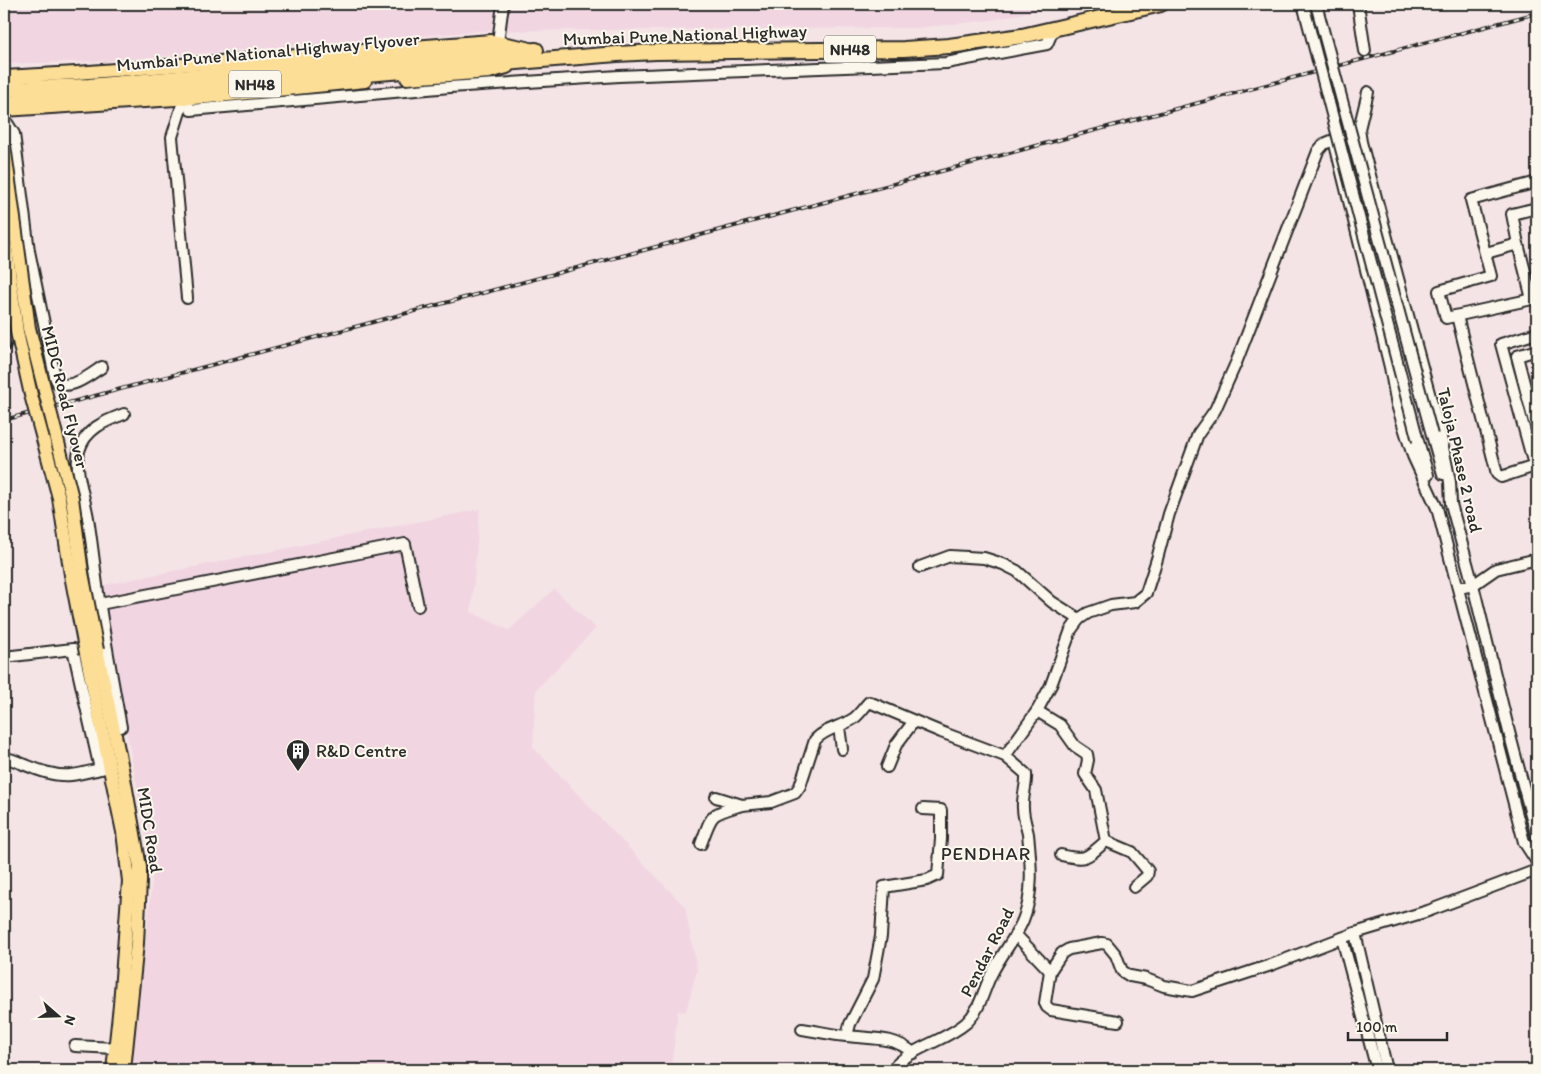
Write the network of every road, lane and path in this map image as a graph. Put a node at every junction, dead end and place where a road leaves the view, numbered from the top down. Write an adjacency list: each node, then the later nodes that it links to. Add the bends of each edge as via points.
1 (503, 4): 9 (street)
2 (1121, 4): 10 (highway, Mumbai Pune National Highway / NH48, via 1020,27 927,40 656,43)
3 (1161, 4): 7 (highway, Mumbai Pune National Highway / NH48)
4 (1303, 4): 40 (street, bridge)
5 (1316, 4): 39 (street, bridge)
6 (1358, 4): 8 (street)
7 (1054, 28): 10 (highway, Mumbai Pune National Highway / NH48, via 989,42 904,48); 14 (street, via 1047,44 946,63 619,76 191,110)
8 (1365, 51)
9 (503, 52): 10 (highway, Mumbai Pune National Highway Flyover / NH48); 11 (main road, via 491,41 76,74); 12 (highway, Mumbai Pune National Highway Flyover / NH48, via 89,86); 15 (highway, Mumbai Pune National Highway Flyover / NH48)
10 (536, 55): 14 (main road, via 489,72)
11 (4, 76)
12 (4, 89)
13 (1368, 92): 18 (street, Taloja Phase 2 road)
14 (184, 99): 16 (main road); 26 (street, via 172,137)
15 (4, 103)
16 (4, 110)
17 (4, 118): 33 (street, via 14,134 30,251 55,377 58,383 67,385)
18 (1359, 129): 19 (street); 39 (street, Taloja Phase 2 road, via 1446,456)
19 (1334, 140): 40 (street, Taloja Phase 2 road, via 1397,405 1414,456); 47 (street, via 1318,151 1250,328 1215,410 1198,434 1180,480 1146,593 1135,602 1088,612)
20 (4, 145): 48 (main road, MIDC Road Flyover, bridge, via 29,328 72,498)
21 (1537, 182): 25 (street, via 1471,200)
22 (1537, 208): 24 (street, via 1512,214)
23 (4, 233): 48 (main road, MIDC Road Flyover, bridge, via 17,332 59,498 70,575)
24 (1518, 244): 25 (street); 27 (street)
25 (1486, 253): 28 (street, via 1491,277 1439,291 1445,318)
26 (187, 298)
27 (1535, 299): 28 (street)
28 (1457, 316): 38 (street, via 1499,476 1533,467)
29 (4, 321): 31 (street)
30 (1537, 334): 35 (street, via 1501,344)
31 (4, 346)
32 (1537, 350): 34 (street, via 1517,356)
33 (102, 367)
34 (1525, 386): 35 (street); 37 (street)
35 (1513, 389): 38 (street)
36 (124, 414): 45 (street, via 102,422 90,431 78,452)
37 (1537, 433)
38 (1532, 442)
39 (1451, 504): 43 (street, Taloja Phase 2 road)
40 (1437, 508): 44 (street, Taloja Phase 2 road)
41 (1537, 559): 43 (street, via 1496,569)
42 (920, 567): 47 (street, via 950,556 984,558 1003,564 1017,571 1052,602)
43 (1474, 585): 44 (street); 62 (street, Taloja Phase 2 road)
44 (1459, 588): 66 (street, Taloja Phase 2 road, via 1524,842)
45 (100, 604): 46 (street, via 405,544); 52 (street, via 120,727)
46 (418, 606)
47 (1079, 618): 50 (street, via 1070,630 1051,685)
48 (92, 655): 52 (main road, MIDC Road); 57 (main road, MIDC Road)
49 (4, 657): 57 (street, via 73,649)
50 (1037, 712): 55 (street); 63 (street, via 1060,725 1076,746 1087,754 1085,774 1096,790)
51 (914, 721): 53 (street, via 869,702); 55 (street); 58 (street, via 896,745)
52 (113, 728): 57 (main road, MIDC Road)
53 (839, 728): 54 (street); 60 (street, via 819,735 815,740 795,793 772,802)
54 (842, 749)
55 (1005, 756): 69 (street, Pendar Road, via 1026,774 1023,807 1028,834 1030,896)
56 (4, 761): 57 (street, via 62,775)
57 (110, 766): 77 (main road, MIDC Road, via 129,881); 80 (main road, MIDC Road, via 135,835 140,881 132,1006)
58 (887, 767)
59 (716, 797): 60 (street)
60 (742, 805): 64 (street, via 712,816)
61 (923, 809): 75 (street, via 941,810 938,875 884,888 881,936 873,979)
62 (1537, 838): 66 (street, Taloja Phase 2 road)
63 (1106, 841): 65 (street, via 1080,859); 68 (street, via 1132,852 1148,871 1147,876)
64 (701, 844)
65 (1061, 855)
66 (1535, 857)
67 (1537, 870): 70 (street, via 1428,911)
68 (1134, 887)
69 (1016, 934): 72 (street); 78 (street, Pendar Road, via 991,974 973,1015 946,1036)
70 (1355, 934): 71 (street); 83 (street)
71 (1342, 938): 72 (street, via 1192,991 1130,976 1122,971 1116,955 1107,944 1102,943 1069,949 1062,953); 82 (street)
72 (1050, 971): 73 (street, via 1045,1002 1051,1010)
73 (1118, 1021)
74 (802, 1028): 75 (street)
75 (847, 1036): 78 (street, via 894,1042)
76 (75, 1046): 77 (street)
77 (115, 1048): 79 (main road, MIDC Road)
78 (913, 1053): 81 (street, Pendar Road)
79 (113, 1070)
80 (124, 1070)
81 (892, 1070)
82 (1377, 1070)
83 (1387, 1070)

